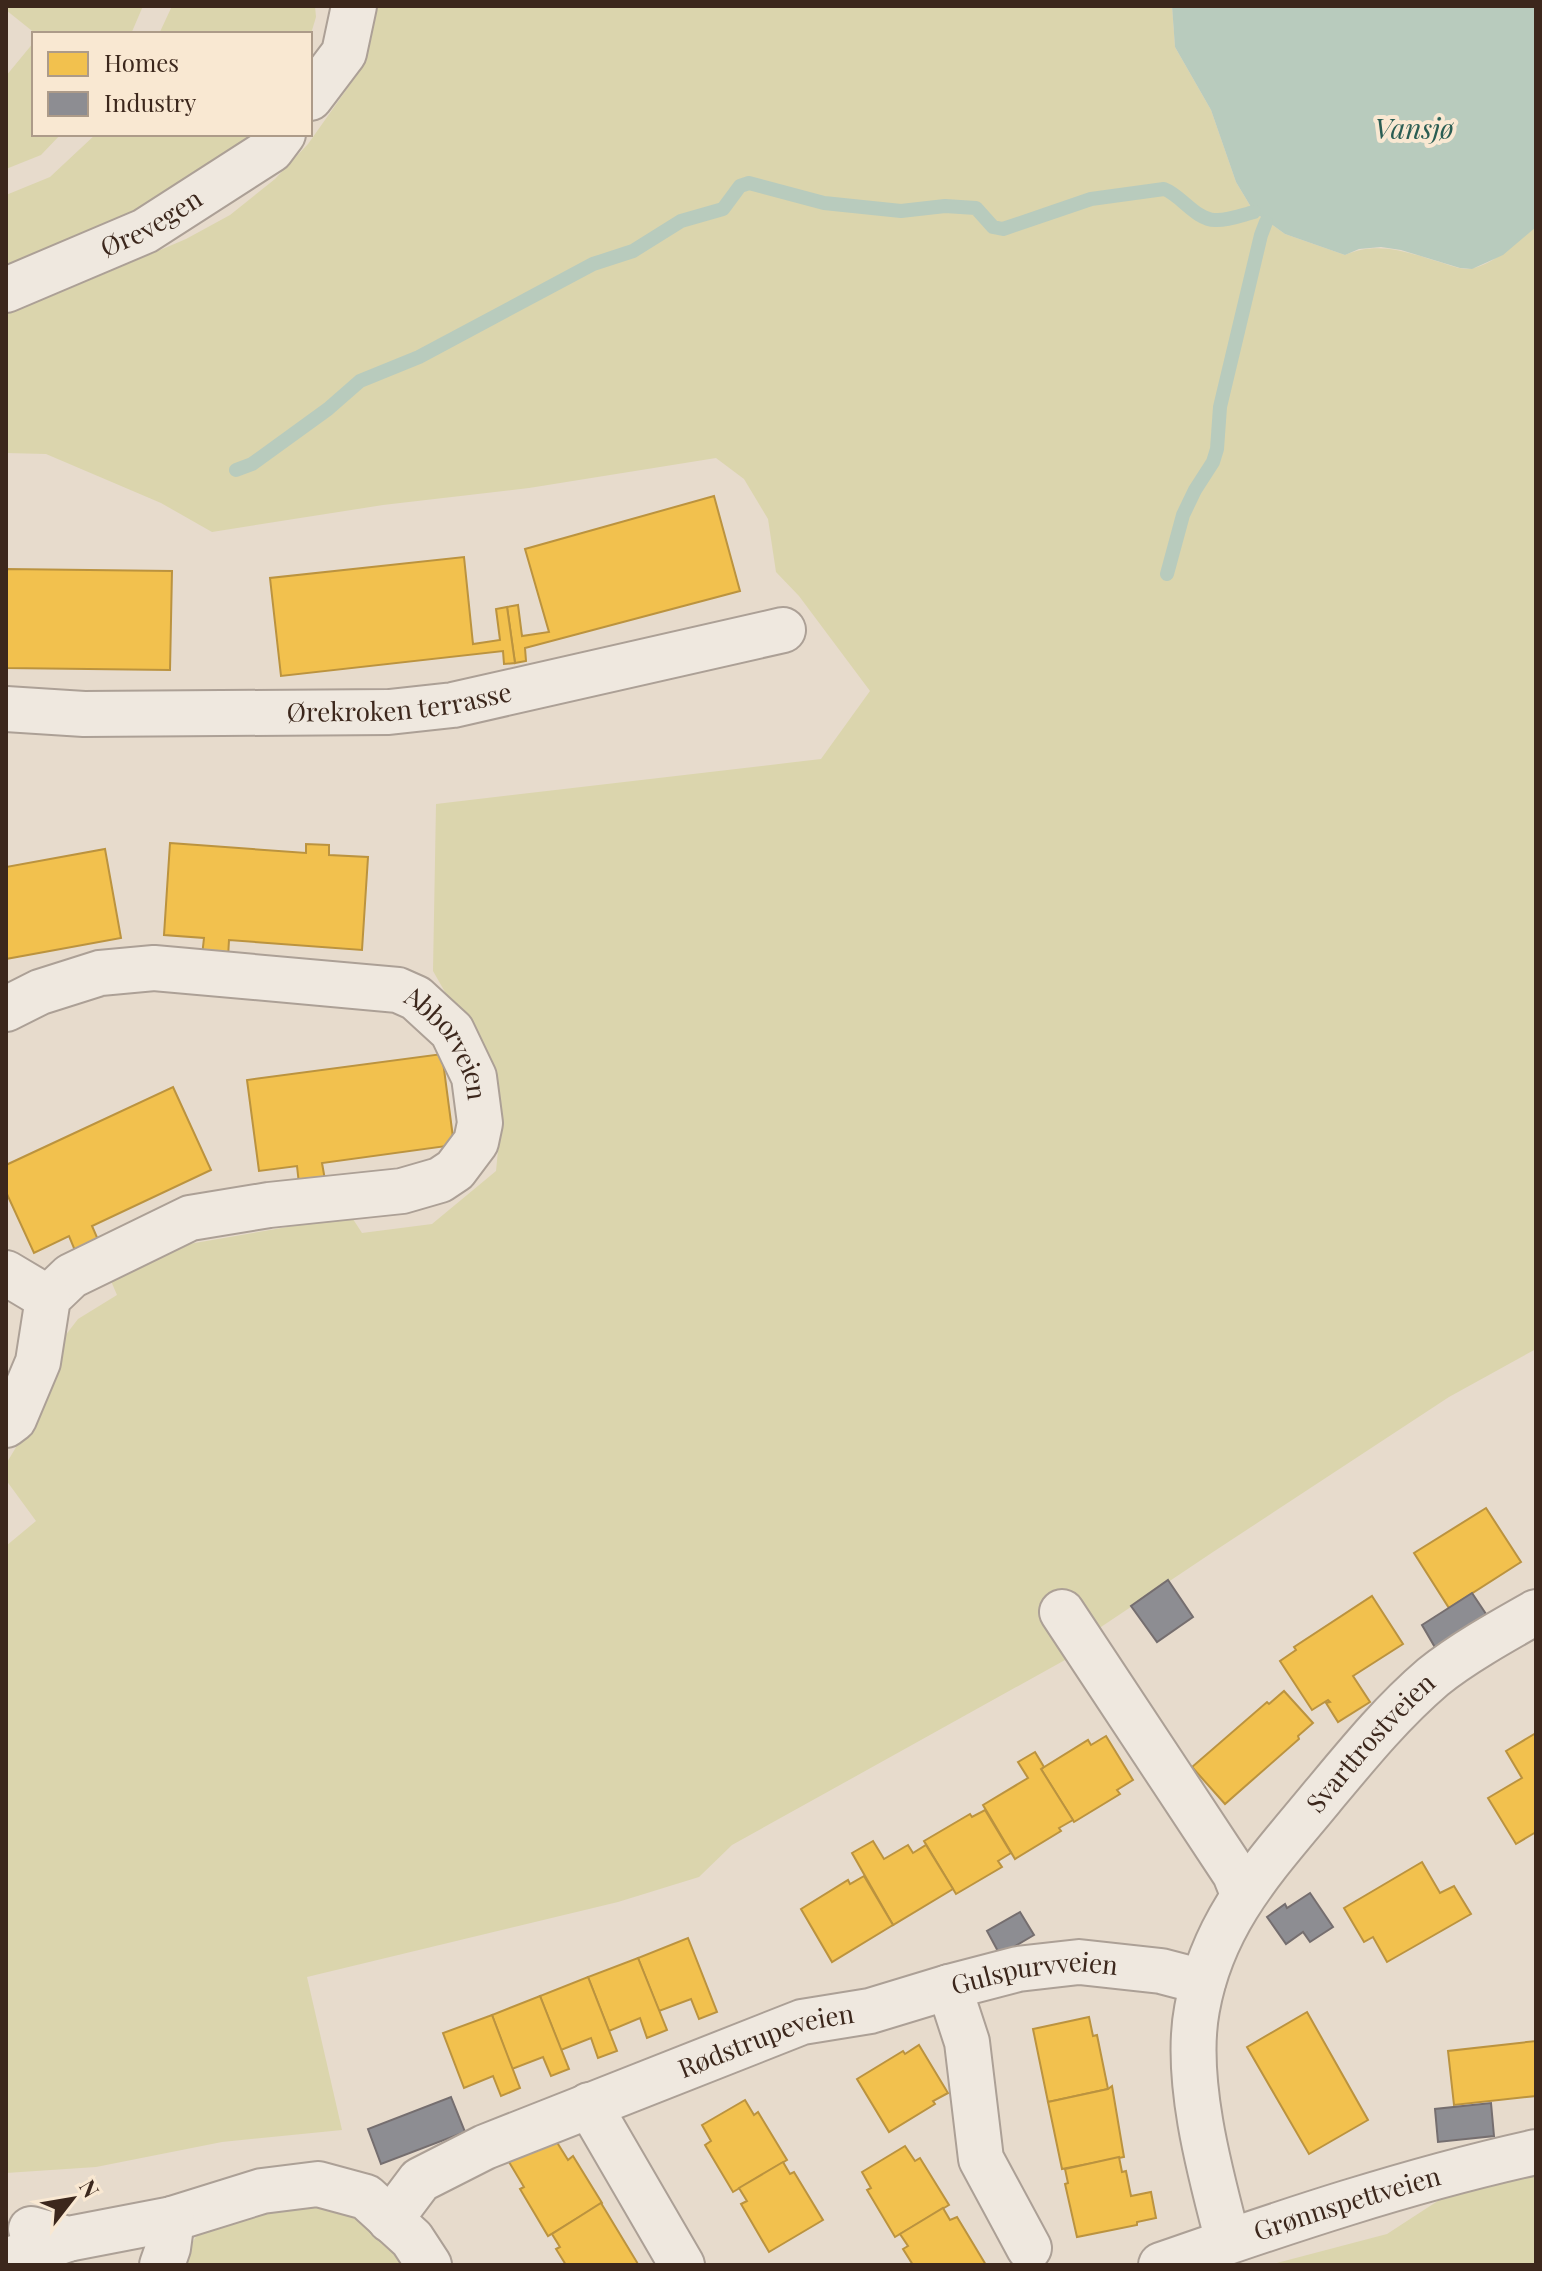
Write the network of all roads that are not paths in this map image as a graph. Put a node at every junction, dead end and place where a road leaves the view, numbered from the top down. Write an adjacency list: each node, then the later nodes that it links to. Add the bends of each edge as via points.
1 (354, 6): 2 (street, via 344,53)
2 (312, 95)
3 (282, 136): 4 (street, Ørevegen, via 271,150 145,231)
4 (6, 290)
5 (783, 630): 6 (street, Ørekroken terrasse, via 453,705 389,712 84,714)
6 (6, 709)
7 (6, 1009): 9 (street, Abborveien, via 100,973 154,968 398,990 416,998 452,1031 474,1077 480,1123 476,1142 455,1170 440,1180 402,1191 190,1218 71,1276)
8 (6, 1273): 9 (street)
9 (48, 1298): 10 (street, via 38,1362 14,1419)
10 (6, 1425)
11 (1062, 1612): 13 (street, via 1235,1874)
12 (1531, 1624): 13 (street, Svarttrostveien, via 1436,1675 1385,1721)
13 (1243, 1894): 14 (street, Svarttrostveien, via 1222,1930)
14 (1203, 1982): 15 (street, Gulspurvveien, via 1161,1971 1079,1962 1018,1969); 20 (street, Svarttrostveien, via 1196,2011 1194,2092)
15 (949, 1987): 16 (street, Rødstrupeveien, via 870,2011 802,2022); 22 (street, Gulspurvveien, via 967,2042 981,2159)
16 (589, 2105): 19 (street, Rødstrupeveien, via 420,2180); 25 (street)
17 (1536, 2152): 20 (street, Grønnspettveien)
18 (172, 2219): 19 (street, via 262,2191 318,2184 366,2197); 21 (street); 23 (street)
19 (390, 2220): 24 (street, via 412,2239)
20 (1228, 2241): 26 (street, Grønnspettveien)
21 (35, 2243)
22 (1029, 2248)
23 (162, 2265)
24 (429, 2265)
25 (682, 2265)
26 (1161, 2265)

